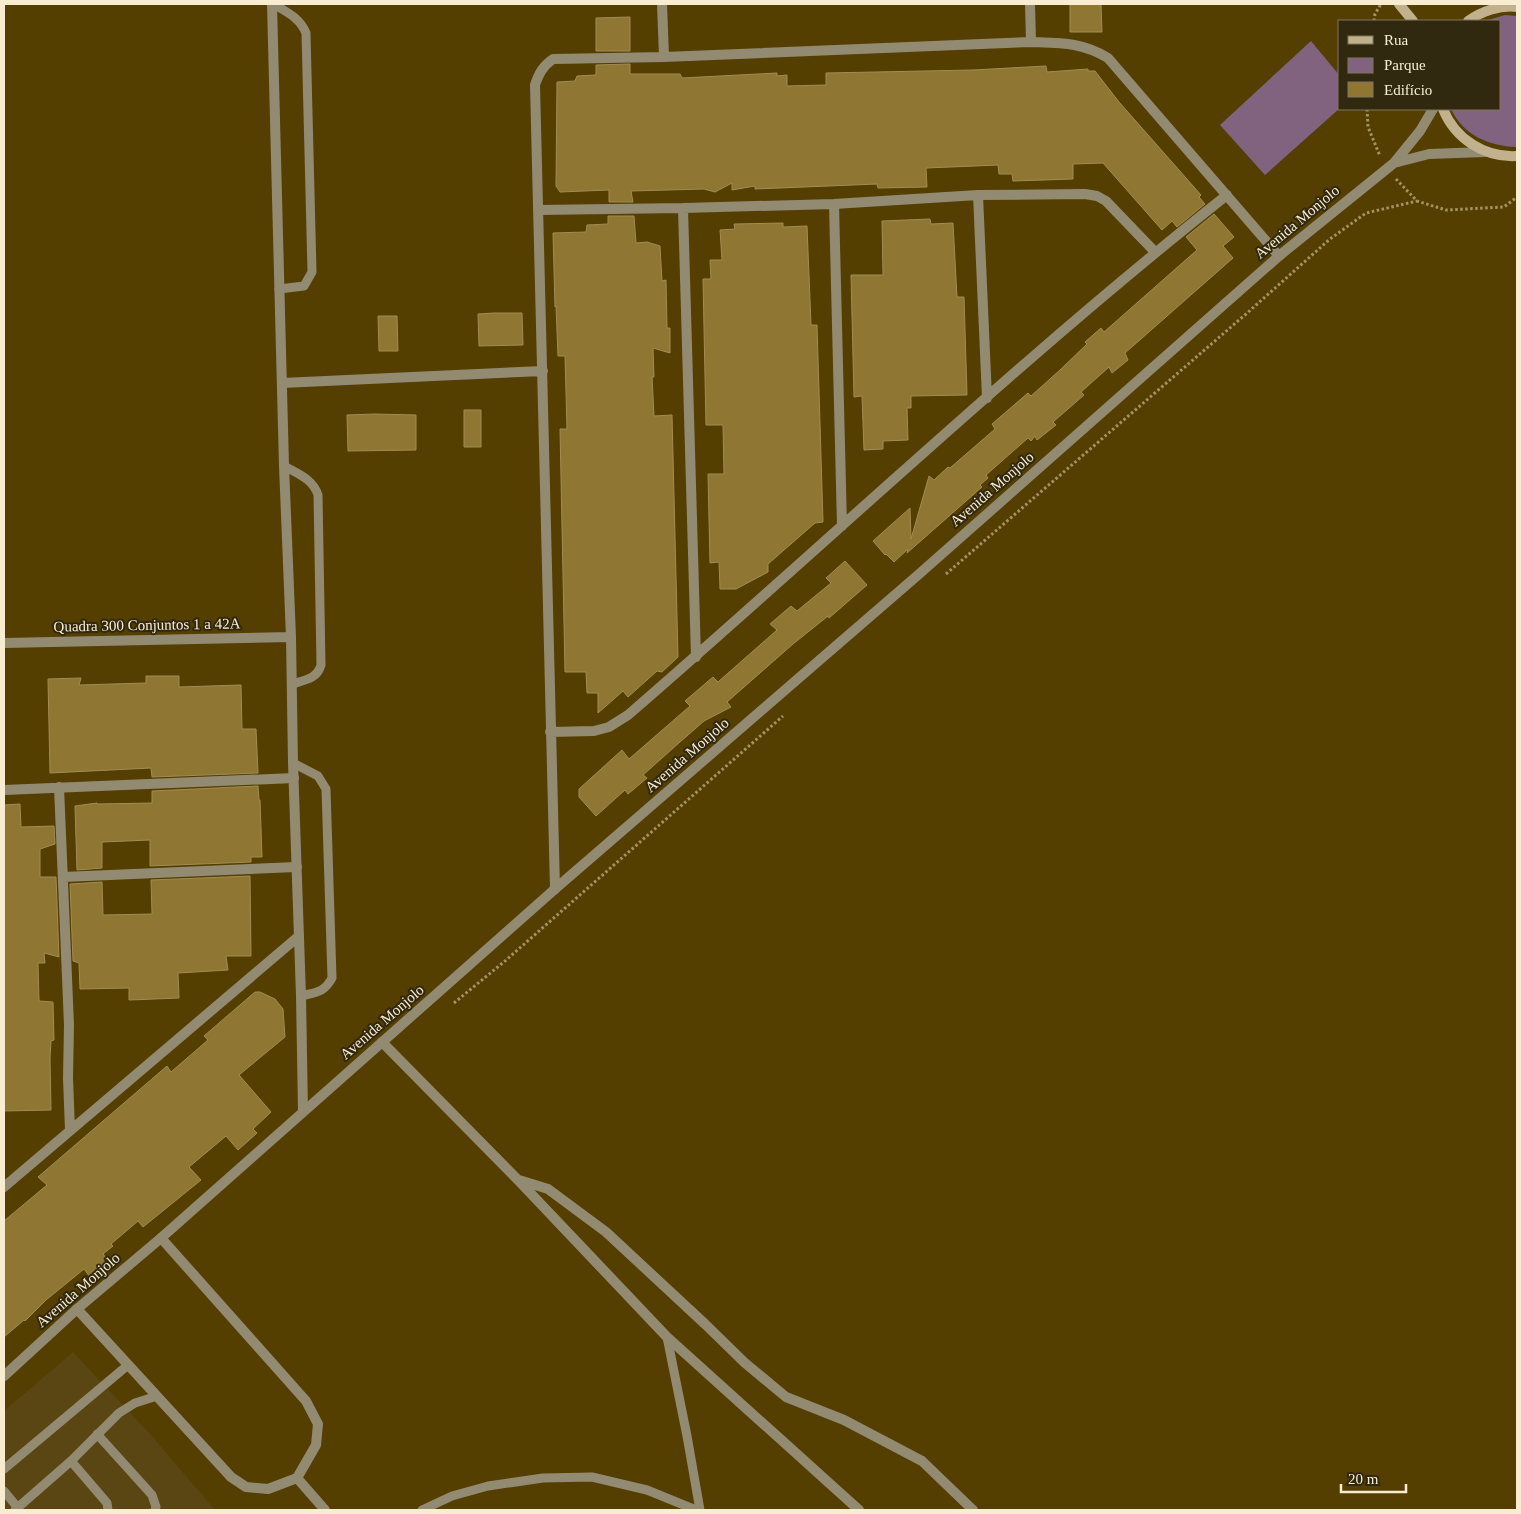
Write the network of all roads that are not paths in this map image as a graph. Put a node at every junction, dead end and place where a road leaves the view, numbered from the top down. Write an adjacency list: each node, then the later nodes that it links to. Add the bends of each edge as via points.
1 (273, 4): 23 (street); 23 (lane, via 303,24 306,33 312,262 312,272 304,286)
2 (662, 4): 10 (street)
3 (1030, 4): 9 (street)
4 (1399, 4): 7 (main road)
5 (1492, 6): 6 (main road); 8 (main road)
6 (1517, 7)
7 (1413, 20)
8 (1470, 20)
9 (1030, 42): 10 (street); 17 (street, via 1082,46 1108,58)
10 (664, 57): 20 (street, via 553,59 543,67 535,85)
11 (1432, 110): 15 (street, Avenida Monjolo, via 1420,131)
12 (1443, 110): 13 (main road, via 1464,139)
13 (1484, 152): 14 (main road); 15 (street, Avenida Monjolo, via 1429,154)
14 (1517, 156)
15 (1390, 166): 22 (street, Avenida Monjolo)
16 (978, 195): 18 (street); 21 (street, via 1097,196 1106,201); 26 (street)
17 (1228, 195): 21 (street); 22 (street)
18 (834, 204): 19 (street); 28 (street)
19 (683, 208): 20 (street); 31 (street)
20 (539, 210): 24 (street)
21 (1155, 252): 26 (street)
22 (1279, 256): 40 (street, Avenida Monjolo)
23 (280, 289): 25 (street)
24 (544, 371): 25 (street); 33 (street)
25 (282, 383): 27 (street)
26 (987, 398): 28 (street)
27 (284, 466): 29 (street); 32 (lane, via 309,480 318,495 321,664 314,677)
28 (842, 526): 31 (street)
29 (291, 637): 30 (street, Quadra 300 Conjuntos 1 a 42A); 32 (street)
30 (4, 642)
31 (696, 657): 33 (street, via 628,715 609,727 594,731)
32 (292, 684): 34 (street)
33 (550, 732): 40 (street)
34 (293, 763): 35 (street); 42 (lane, via 318,776 326,789 332,978 323,990)
35 (294, 778): 36 (street); 38 (street)
36 (59, 788): 37 (street); 39 (street)
37 (4, 790)
38 (297, 867): 39 (street); 41 (street)
39 (63, 878): 45 (street)
40 (556, 889): 43 (street, Avenida Monjolo)
41 (299, 936): 42 (street); 45 (street)
42 (301, 996): 44 (street)
43 (382, 1042): 44 (street, Avenida Monjolo); 46 (street)
44 (303, 1112): 48 (street, Avenida Monjolo)
45 (70, 1130): 47 (street)
46 (518, 1180): 50 (street); 67 (street, via 548,1189 606,1232 745,1363 786,1397 844,1420 922,1461)
47 (4, 1187)
48 (161, 1238): 49 (street, Avenida Monjolo); 57 (street, via 306,1400 318,1424 316,1445)
49 (77, 1309): 51 (street); 52 (street, Avenida Monjolo)
50 (667, 1337): 65 (lane); 66 (street)
51 (128, 1365): 53 (street); 56 (lane)
52 (4, 1376)
53 (157, 1396): 54 (lane, via 135,1403 119,1413); 57 (street, via 231,1477 246,1487 268,1489)
54 (97, 1434): 55 (lane); 61 (lane, via 152,1495)
55 (71, 1461): 59 (lane); 60 (lane, via 108,1503)
56 (4, 1469)
57 (297, 1478): 62 (street)
58 (4, 1492): 59 (lane)
59 (17, 1509)
60 (108, 1510)
61 (155, 1510)
62 (325, 1510)
63 (422, 1510): 64 (lane, via 452,1496 488,1486 543,1478 592,1477 647,1490)
64 (696, 1510)
65 (700, 1510)
66 (858, 1510)
67 (973, 1510)

